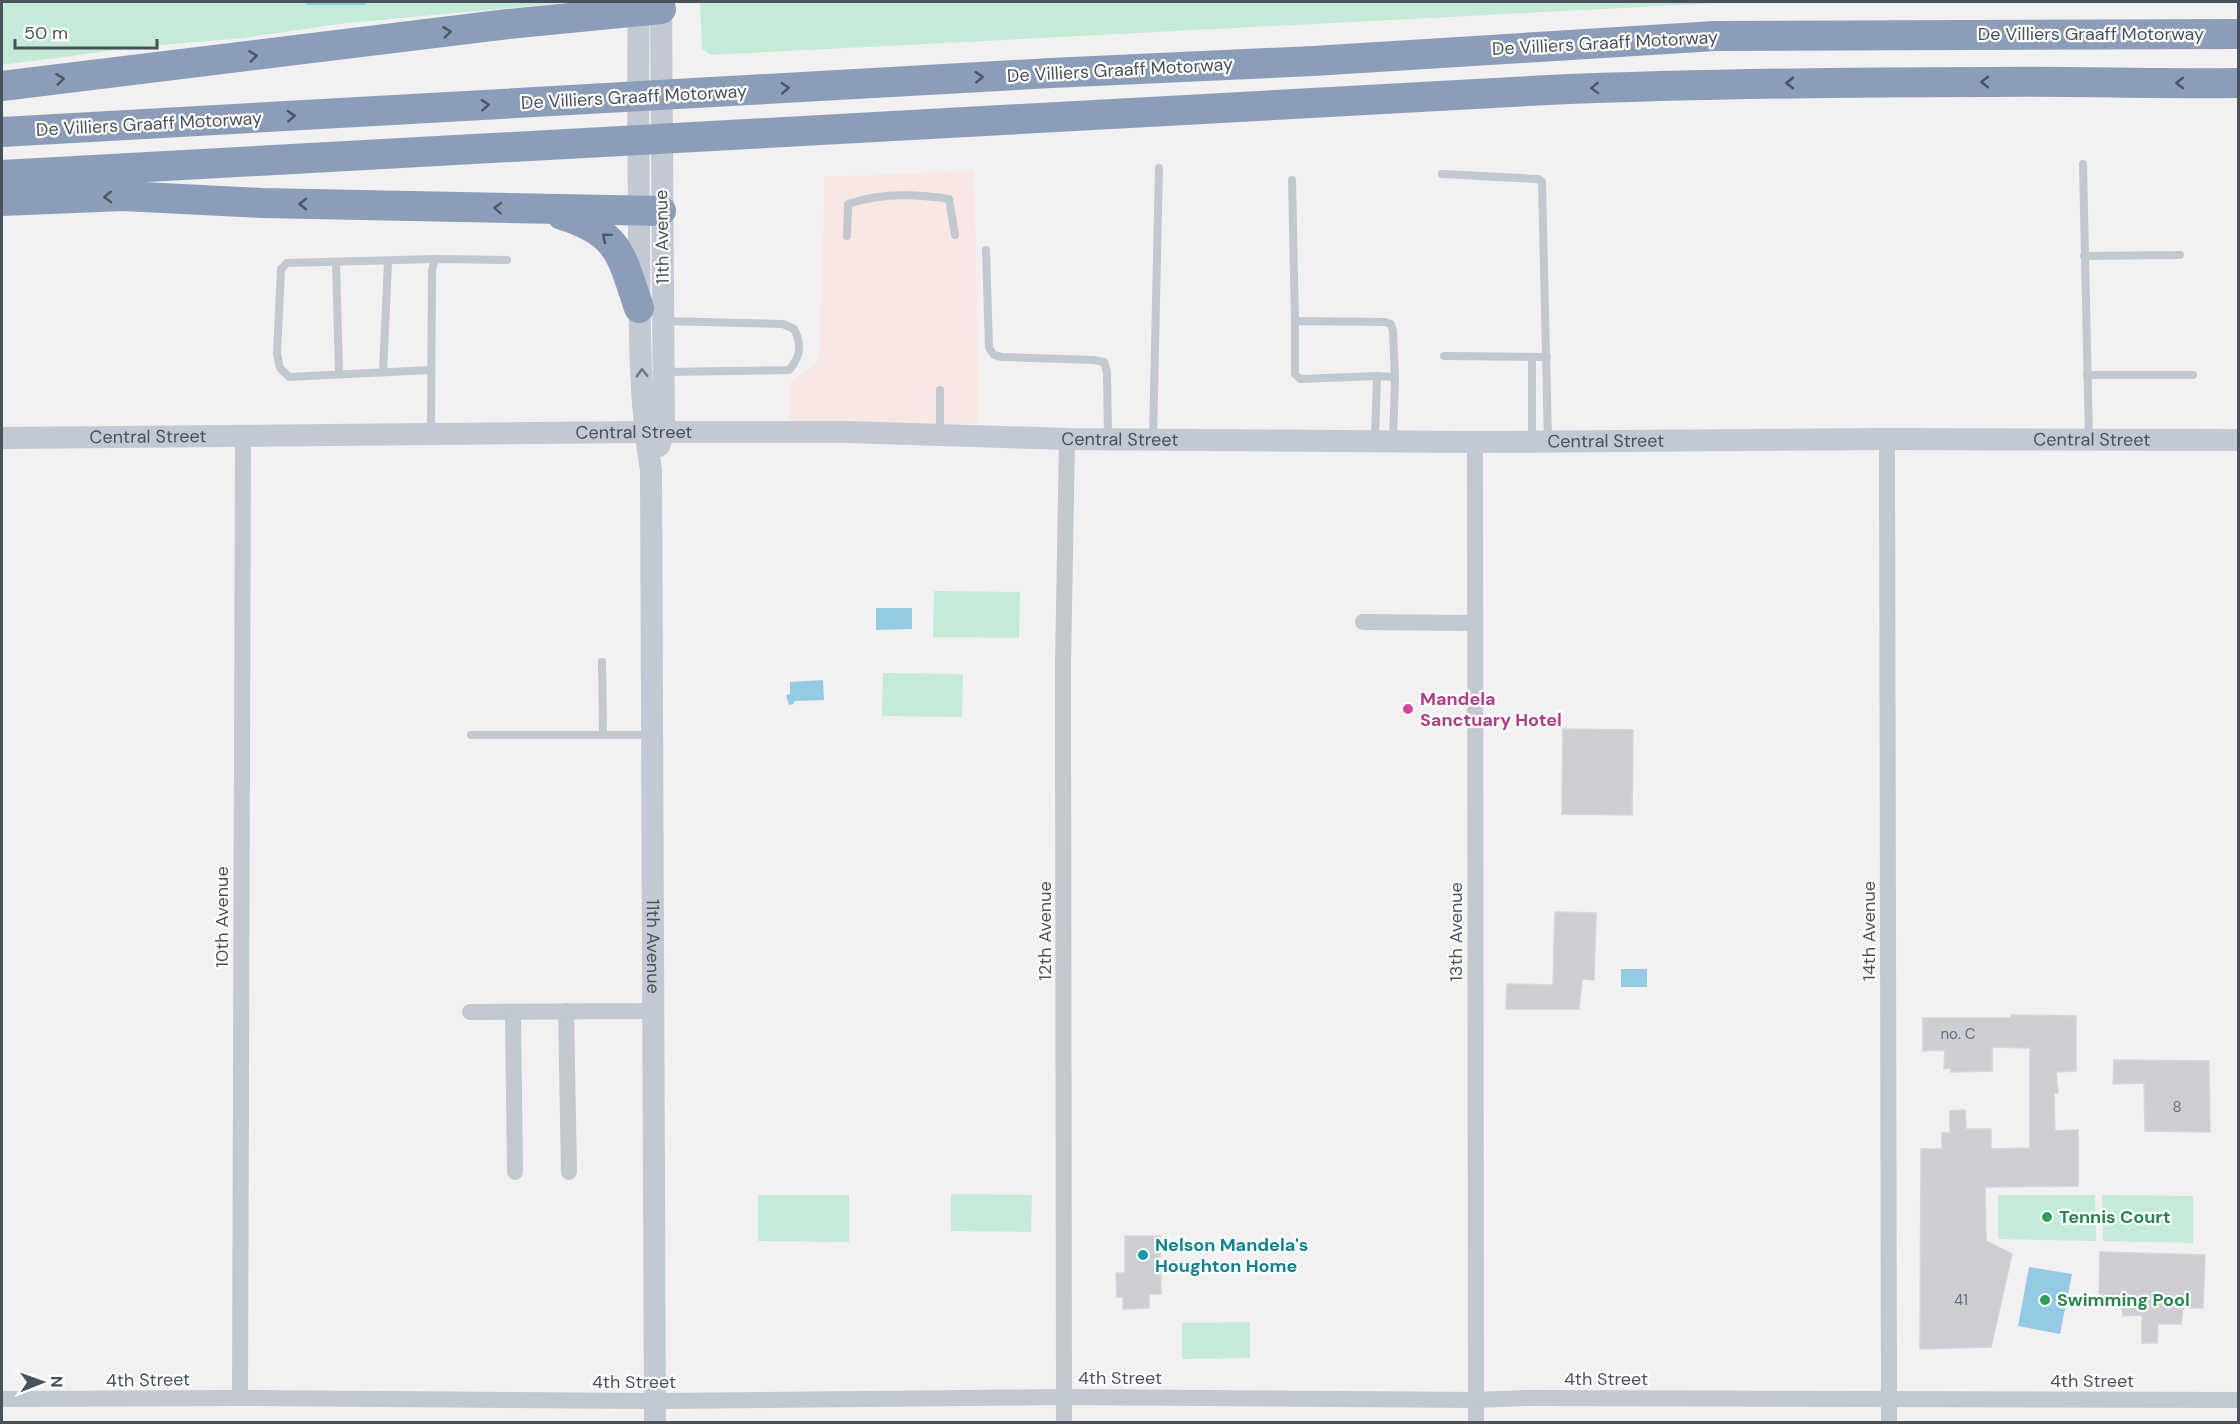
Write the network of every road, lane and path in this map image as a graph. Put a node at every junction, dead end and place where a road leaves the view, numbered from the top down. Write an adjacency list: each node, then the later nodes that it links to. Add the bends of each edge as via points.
1 (593, 2): 3 (highway)
2 (650, 6): 3 (highway); 14 (main road, 11th Avenue, via 662,55); 14 (main road, 11th Avenue, via 637,56)
3 (508, 24): 6 (highway, one-way to 3)
4 (2238, 34): 7 (highway, De Villiers Graaff Motorway, one-way to 4, via 1715,36)
5 (2238, 83): 11 (highway, one-way to 11, via 1726,84 1548,90)
6 (2, 87)
7 (2, 132)
8 (2083, 164): 20 (lane)
9 (1160, 168): 46 (lane)
10 (1442, 174): 29 (lane, via 1542,182)
11 (2, 175)
12 (1292, 180): 26 (lane)
13 (2, 201): 15 (highway, one-way to 13, via 123,196)
14 (650, 204): 15 (highway); 25 (main road, 11th Avenue)
15 (543, 210): 25 (highway, one-way to 15, via 615,246 602,233 581,221)
16 (955, 235): 17 (lane, via 949,199 909,196 878,197 848,204)
17 (847, 236)
18 (986, 250): 45 (lane, via 989,348 1002,357 1104,362)
19 (2180, 255): 20 (lane)
20 (2084, 256): 34 (lane)
21 (435, 259): 22 (lane); 24 (lane); 30 (lane)
22 (507, 260)
23 (336, 262): 24 (lane); 33 (lane); 33 (lane, via 294,262 281,269 277,354 280,368 289,377)
24 (388, 262): 31 (lane)
25 (652, 314): 32 (main road, 11th Avenue); 32 (lane, via 783,324 794,329 799,338 800,351 789,370); 39 (main road, 11th Avenue, one-way to 25)
26 (1295, 321): 36 (lane, via 1295,374 1300,379); 37 (lane, via 1390,324 1394,331)
27 (1444, 356): 28 (lane)
28 (1532, 357): 29 (lane); 51 (lane)
29 (1547, 357): 51 (lane)
30 (431, 369): 31 (lane); 40 (lane)
31 (383, 372): 33 (lane)
32 (664, 372): 39 (main road, 11th Avenue)
33 (339, 374)
34 (2087, 375): 35 (lane); 48 (lane)
35 (2193, 375)
36 (1377, 376): 37 (lane); 50 (lane)
37 (1395, 376): 50 (lane)
38 (940, 390): 41 (lane)
39 (654, 432): 40 (main road, Central Street); 41 (main road, Central Street); 58 (main road, 11th Avenue)
40 (431, 435): 42 (main road, Central Street)
41 (940, 435): 44 (main road, Central Street)
42 (243, 436): 43 (main road, Central Street); 66 (street, 10th Avenue)
43 (2, 438)
44 (1067, 439): 45 (main road, Central Street); 65 (street, 12th Avenue, via 1063,665)
45 (1108, 439): 46 (main road, Central Street)
46 (1153, 439): 50 (main road, Central Street)
47 (1887, 439): 48 (main road, Central Street); 51 (main road, Central Street); 69 (street, 14th Avenue)
48 (2089, 439): 49 (main road, Central Street)
49 (2238, 440)
50 (1384, 441): 52 (main road, Central Street)
51 (1540, 441): 52 (main road, Central Street)
52 (1475, 442): 54 (street, 13th Avenue)
53 (1363, 622): 54 (street)
54 (1475, 623): 68 (street, 13th Avenue)
55 (602, 662): 57 (lane)
56 (471, 735): 57 (lane)
57 (603, 735): 58 (lane)
58 (651, 735): 60 (main road, 11th Avenue)
59 (566, 1011): 60 (street); 62 (street); 64 (street)
60 (652, 1011): 71 (main road, 11th Avenue)
61 (470, 1012): 62 (street)
62 (513, 1012): 63 (street)
63 (515, 1172)
64 (569, 1172)
65 (1064, 1397): 68 (street, 4th Street); 71 (street, 4th Street); 72 (street, 12th Avenue)
66 (240, 1398): 67 (street, 4th Street); 71 (street, 4th Street)
67 (2, 1399)
68 (1476, 1400): 69 (street, 4th Street); 73 (street, 13th Avenue)
69 (1889, 1400): 70 (street, 4th Street); 74 (street, 14th Avenue)
70 (2238, 1400)
71 (655, 1412)
72 (1064, 1422)
73 (1476, 1422)
74 (1889, 1422)

